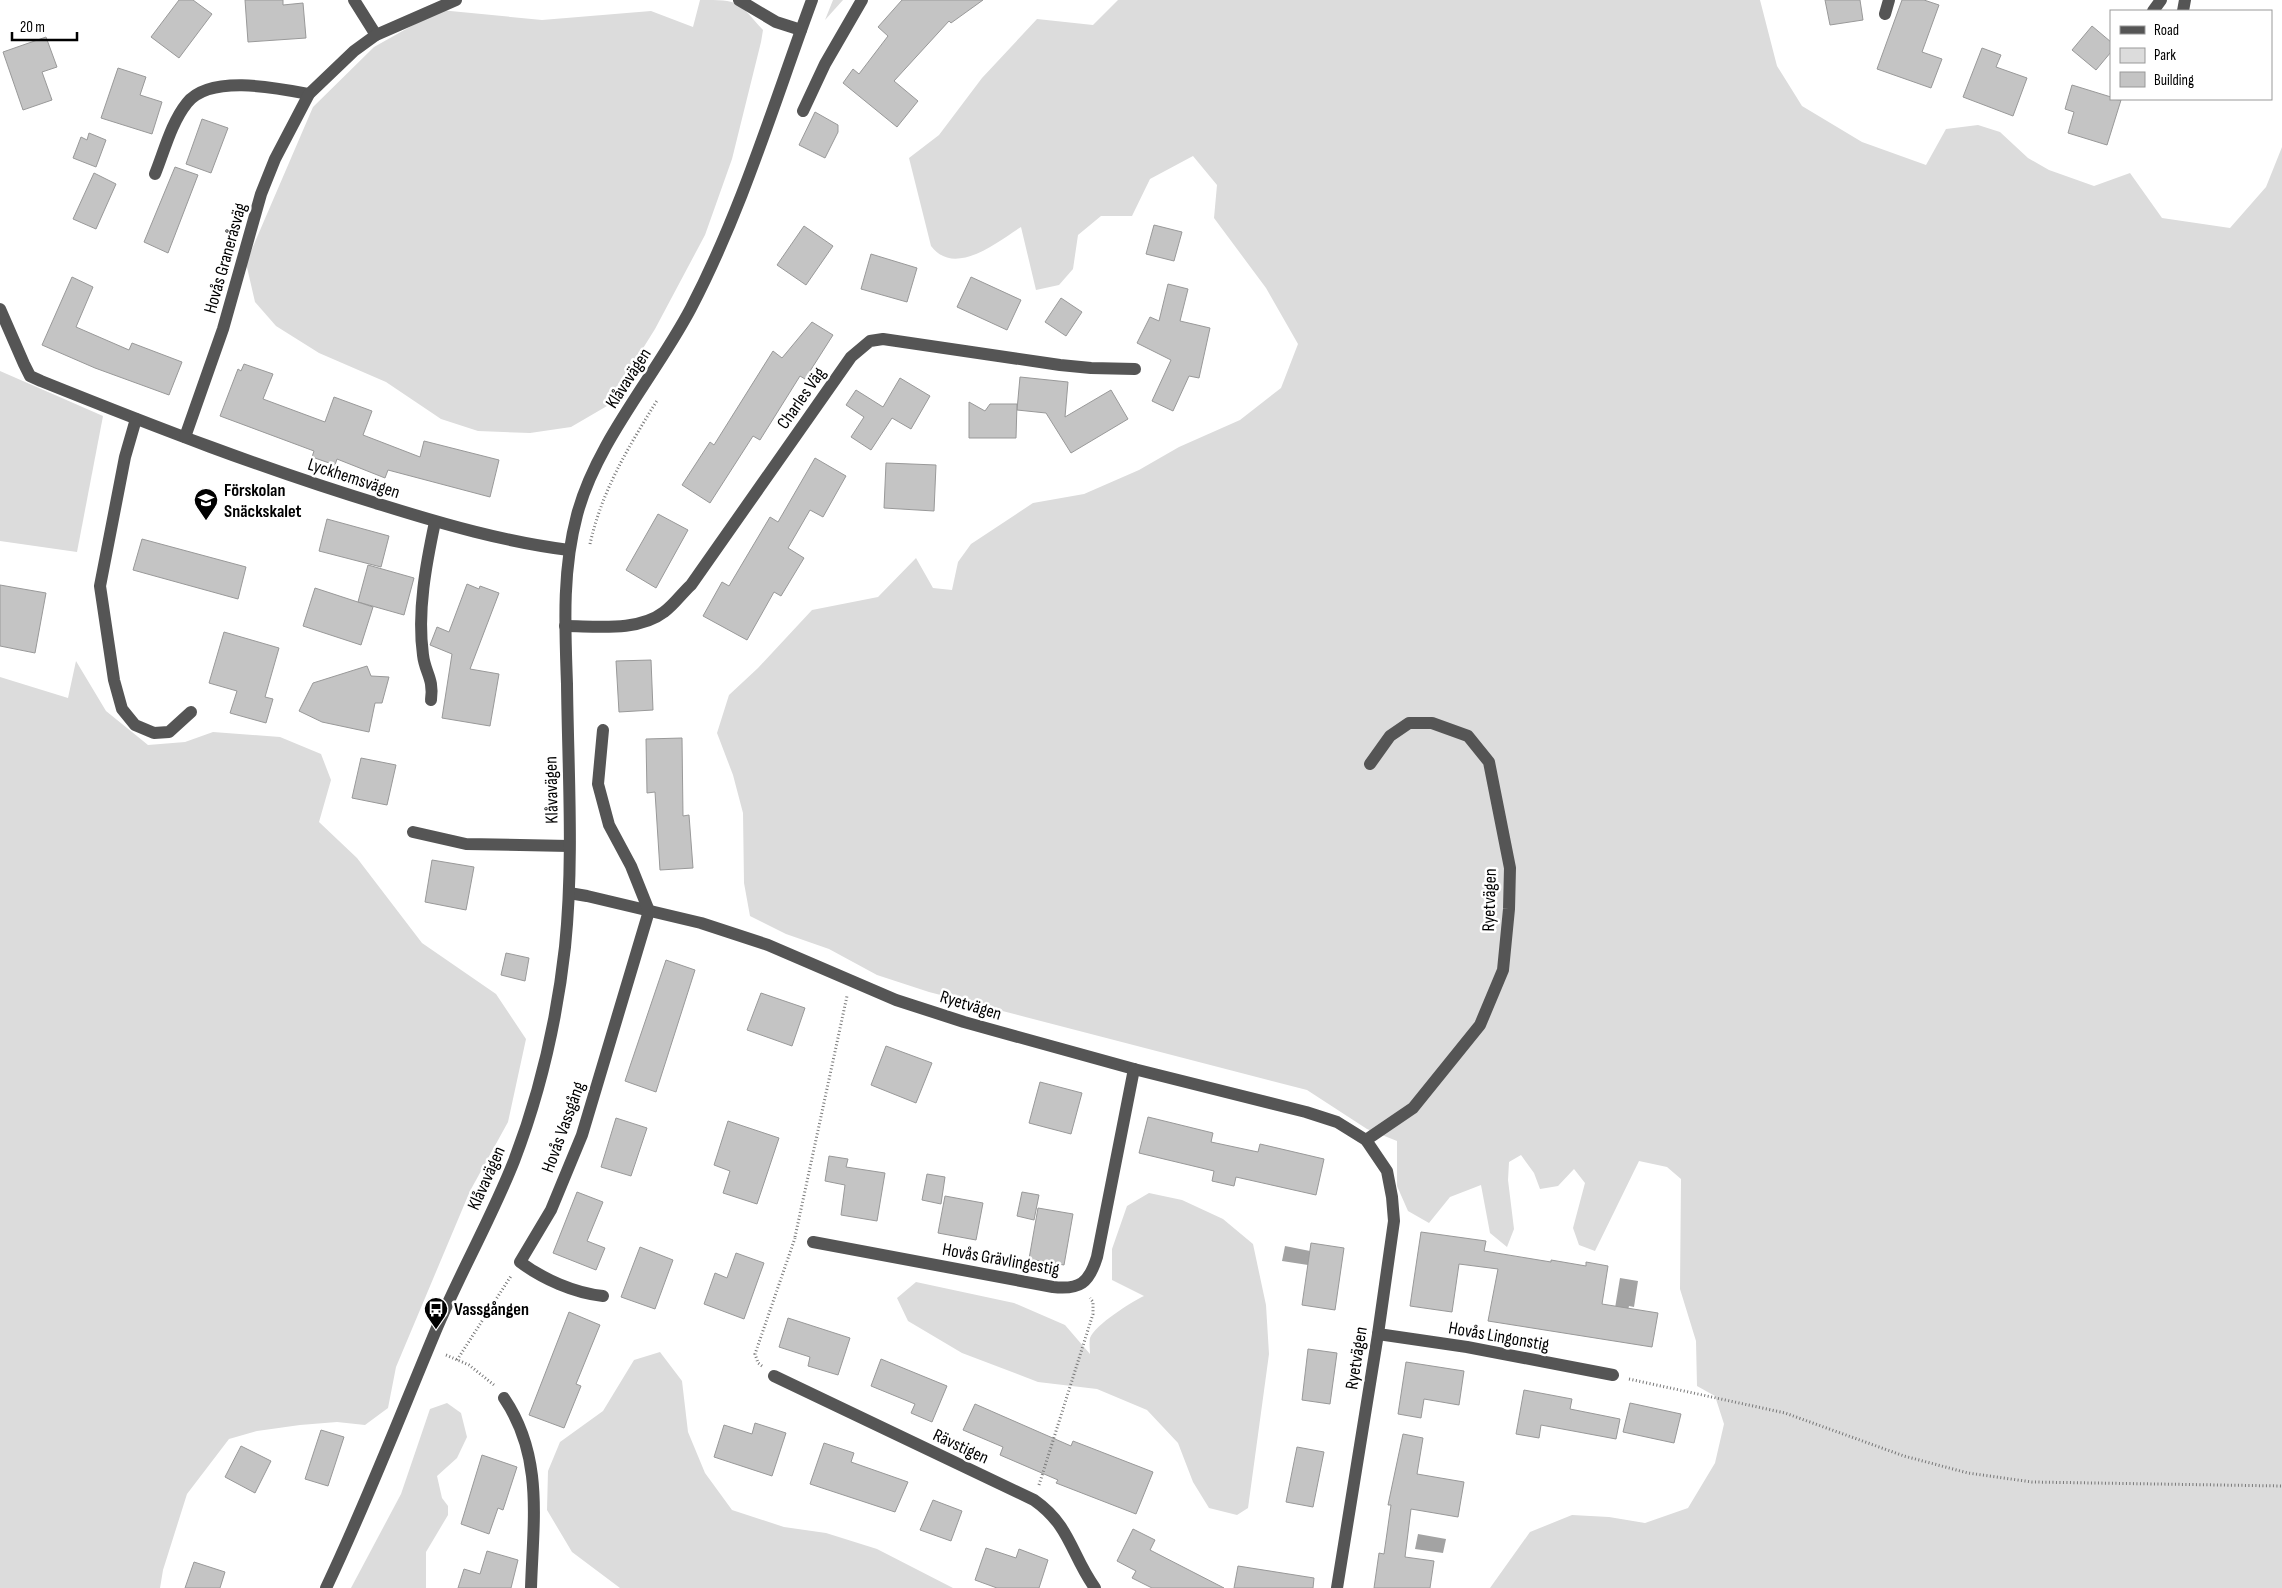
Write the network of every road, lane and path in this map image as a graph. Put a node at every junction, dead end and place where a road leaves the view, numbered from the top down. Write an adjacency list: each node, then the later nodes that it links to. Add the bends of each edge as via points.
1 (354, 0): 9 (street)
2 (456, 0): 9 (street, Hovås Graneråsväg)
3 (739, 0): 8 (street, via 776,22)
4 (812, 0): 8 (street, Klåvavägen)
5 (862, 0): 11 (street, via 825,64)
6 (1889, 0): 7 (street)
7 (1885, 14)
8 (801, 30): 18 (street, Klåvavägen, via 754,162 710,271 657,368 620,422 596,468 578,510)
9 (376, 35): 10 (street, Hovås Graneråsväg, via 354,51)
10 (309, 94): 12 (street, via 272,87 239,86 209,89 197,94 181,112); 16 (street, Hovås Graneråsväg, via 275,159 262,194 223,329)
11 (803, 111)
12 (155, 174)
13 (0, 309): 15 (street, Lyckhemsvägen, via 30,376)
14 (1136, 369): 19 (street, Charles Väg, via 1091,368 883,339 870,341 851,357 691,585 663,613 640,623)
15 (136, 419): 16 (street, Lyckhemsvägen); 21 (street, via 125,457 100,586 114,680 122,709 135,725 154,733 168,732)
16 (185, 437): 17 (street, Lyckhemsvägen, via 315,485)
17 (435, 522): 18 (street, Lyckhemsvägen, via 533,546); 20 (street, via 426,563 421,626 423,656 433,689)
18 (569, 550): 19 (street, Klåvavägen)
19 (565, 626): 25 (street, Klåvavägen)
20 (431, 700)
21 (191, 712)
22 (603, 730): 27 (street, via 598,784 609,825 631,866)
23 (1370, 764): 30 (street, Ryetvägen, via 1390,736 1408,723 1432,724 1468,736 1489,762 1510,868 1502,970 1480,1025 1413,1108)
24 (413, 832): 25 (street, via 466,844)
25 (569, 846): 26 (street, Klåvavägen)
26 (569, 893): 27 (street, Ryetvägen); 44 (street, Klåvavägen, via 555,1010 541,1076 525,1128)
27 (649, 911): 28 (street, Ryetvägen, via 768,944); 33 (street, Hovås Vassgång, via 582,1135 551,1210)
28 (850, 981): 29 (street, Ryetvägen, via 964,1022); 31 (path)
29 (1134, 1069): 30 (street, Ryetvägen, via 1306,1112 1337,1122); 34 (street, Hovås Grävlingestig, via 1097,1257 1092,1272)
30 (1366, 1140): 36 (street, Ryetvägen, via 1387,1171 1392,1197 1393,1227)
31 (795, 1238): 32 (path); 40 (path, via 755,1354 758,1363)
32 (812, 1242): 34 (street, Hovås Grävlingestig, via 1053,1287 1069,1289)
33 (520, 1262): 35 (street, via 536,1274); 38 (path)
34 (1082, 1284): 43 (path, via 1093,1302 1092,1314)
35 (603, 1296)
36 (1378, 1334): 39 (street, Hovås Lingonstig); 47 (street, Ryetvägen)
37 (446, 1355): 38 (path)
38 (457, 1360): 41 (path, via 484,1376)
39 (1614, 1375): 42 (path, via 1784,1413 1904,1456 1968,1473 2032,1482)
40 (774, 1376): 43 (street, Rävstigen)
41 (504, 1398): 45 (street, via 522,1429 531,1457)
42 (2282, 1486)
43 (1034, 1500): 46 (street, Rävstigen, via 1050,1511 1064,1529)
44 (326, 1588)
45 (531, 1588)
46 (1096, 1588)
47 (1337, 1588)

